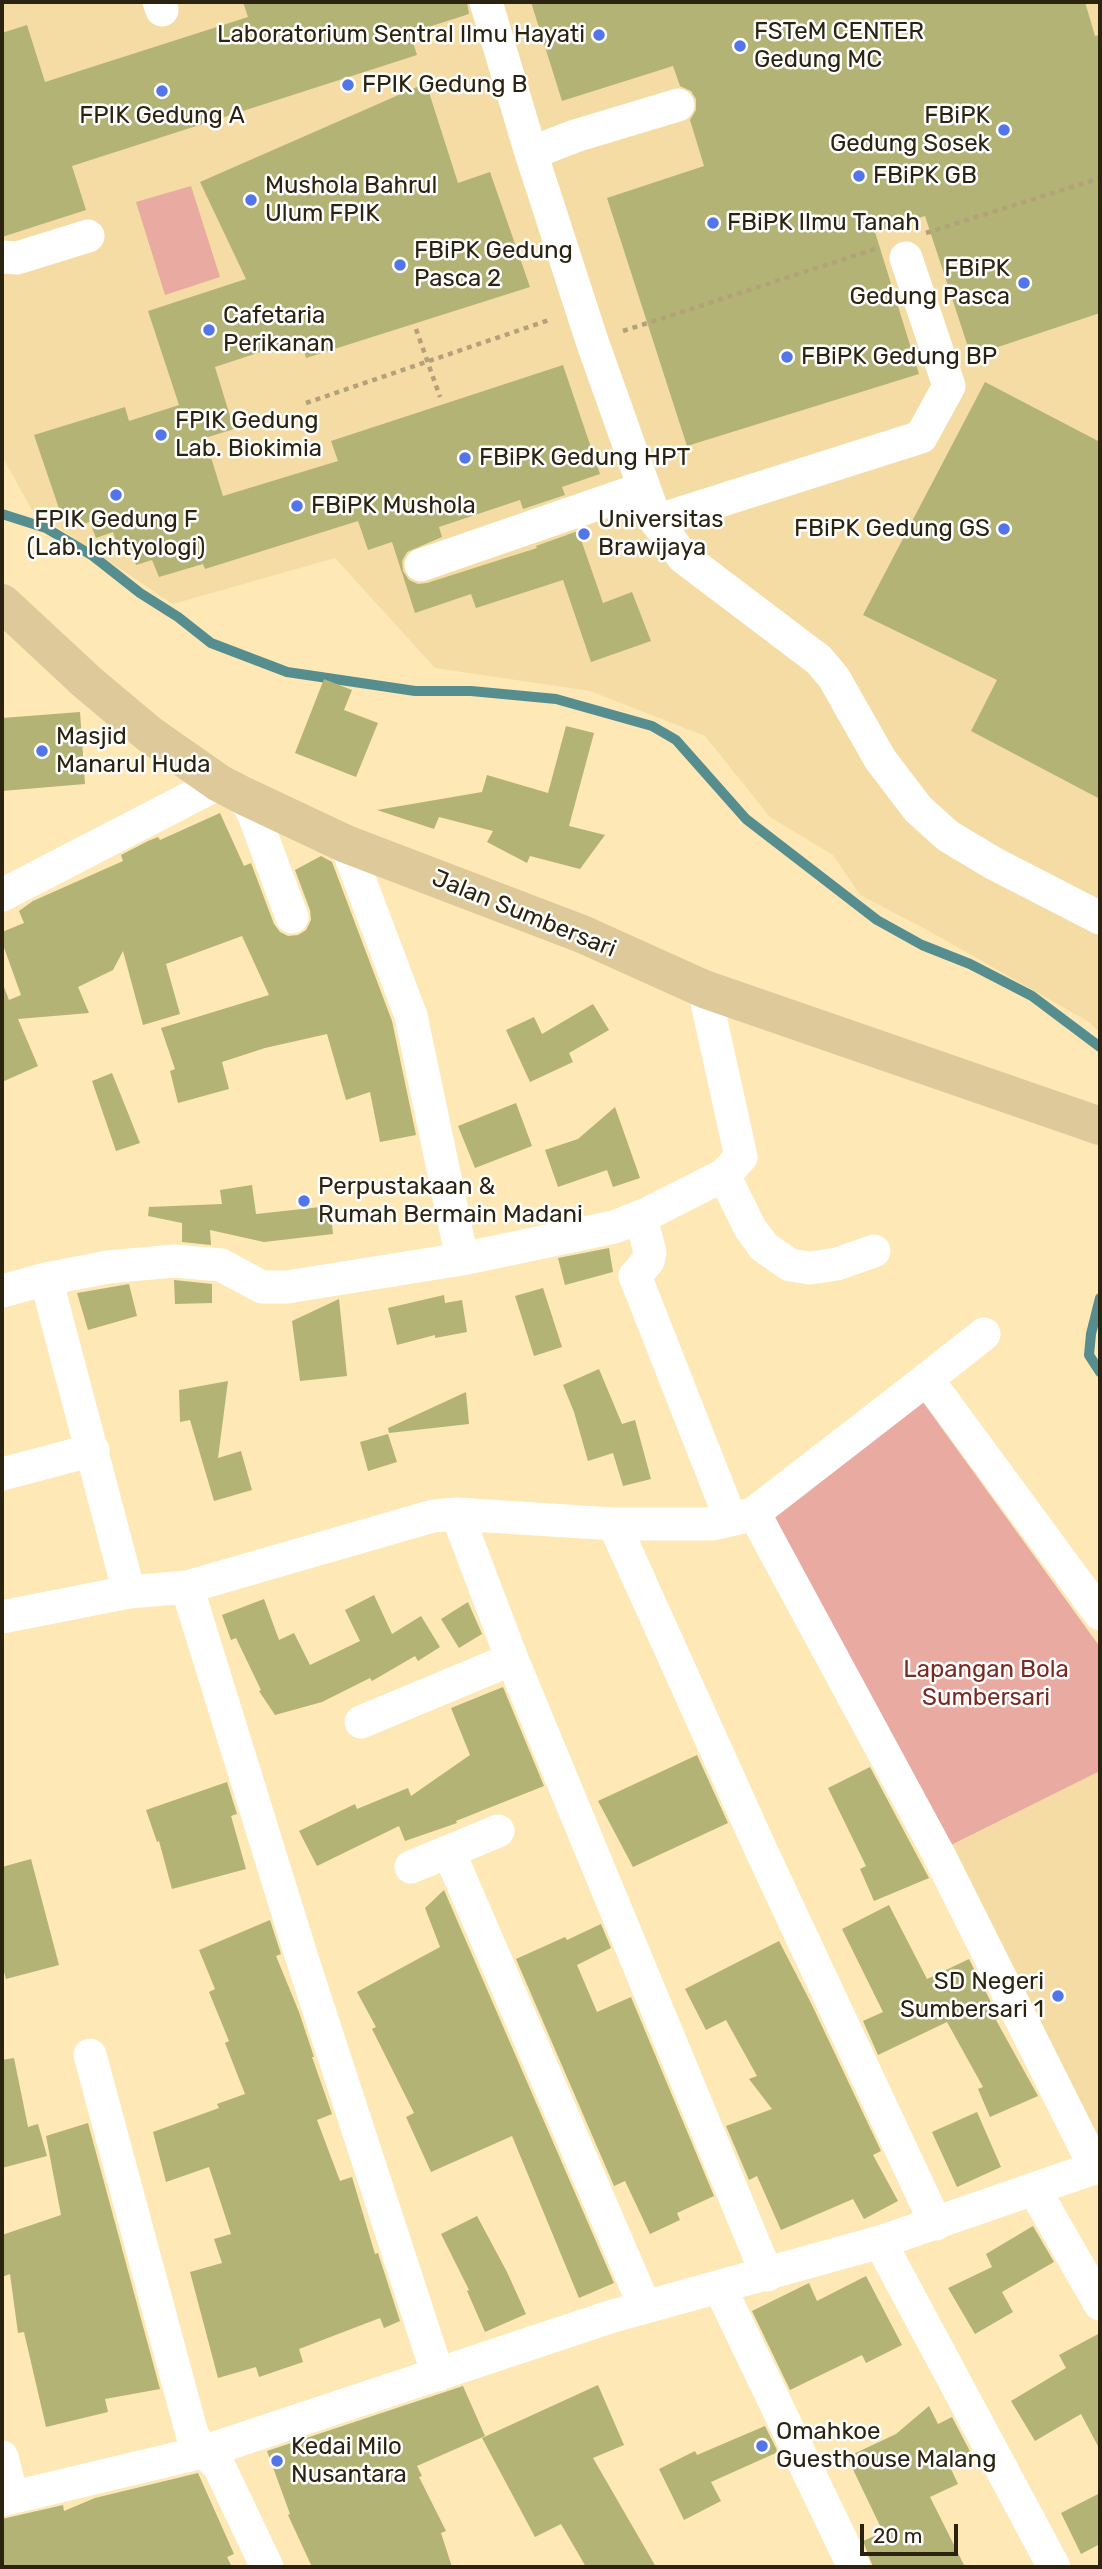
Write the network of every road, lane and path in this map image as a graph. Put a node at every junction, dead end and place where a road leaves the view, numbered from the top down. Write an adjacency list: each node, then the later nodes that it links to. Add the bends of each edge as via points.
1 (486, 2): 3 (street)
2 (678, 105): 3 (street)
3 (531, 153): 8 (street)
4 (1100, 178): 6 (path)
5 (88, 236): 7 (street, via 17,258)
6 (900, 248): 10 (path); 15 (street, via 949,386 921,438)
7 (2, 257)
8 (583, 308): 10 (street); 11 (path)
9 (416, 328): 11 (path)
10 (592, 341): 14 (street)
11 (428, 361): 12 (path); 13 (path)
12 (440, 397)
13 (306, 403)
14 (644, 488): 15 (street); 16 (street)
15 (656, 521): 21 (street, via 683,557 819,660 880,759 918,809 948,836 993,863)
16 (421, 565)
17 (2, 603): 18 (main road, Jalan Sumbersari, via 149,734)
18 (232, 790): 19 (main road, Jalan Sumbersari); 20 (street); 22 (street, via 254,814)
19 (346, 844): 23 (main road, Jalan Sumbersari, via 582,934); 28 (street, via 411,1016)
20 (2, 895)
21 (1097, 909)
22 (292, 917)
23 (704, 989): 24 (main road, Jalan Sumbersari); 25 (street, via 741,1157)
24 (1100, 1126)
25 (724, 1175): 26 (street); 27 (street, via 750,1228 764,1247 790,1265 837,1264)
26 (641, 1217): 28 (street, via 614,1227); 36 (street, via 650,1253 635,1276)
27 (874, 1251)
28 (462, 1259): 29 (street, via 287,1287 262,1287 221,1265 174,1261)
29 (46, 1279): 30 (street); 33 (street)
30 (2, 1291)
31 (984, 1334): 32 (street)
32 (928, 1380): 36 (street); 40 (street)
33 (93, 1450): 34 (street); 39 (street)
34 (2, 1474)
35 (457, 1514): 37 (street); 38 (street, via 433,1516); 42 (street)
36 (742, 1516): 37 (street, via 713,1524); 48 (street, via 938,1853)
37 (614, 1524): 50 (street)
38 (187, 1587): 39 (street); 56 (street)
39 (129, 1592): 41 (street)
40 (1100, 1614)
41 (2, 1617)
42 (512, 1659): 43 (street); 52 (street)
43 (361, 1722)
44 (498, 1831): 45 (street)
45 (449, 1852): 46 (street); 55 (street)
46 (411, 1867)
47 (90, 2054): 57 (street, via 192,2434)
48 (1098, 2166): 49 (street)
49 (1034, 2189): 50 (street); 54 (street)
50 (936, 2224): 51 (street)
51 (880, 2242): 52 (street); 62 (street)
52 (767, 2275): 53 (street)
53 (720, 2288): 55 (street); 61 (street)
54 (1100, 2304)
55 (645, 2308): 56 (street)
56 (438, 2375): 57 (street)
57 (203, 2452): 59 (street); 60 (street, via 219,2464)
58 (2, 2456): 59 (street)
59 (7, 2499)
60 (267, 2567)
61 (854, 2567)
62 (1054, 2567)

